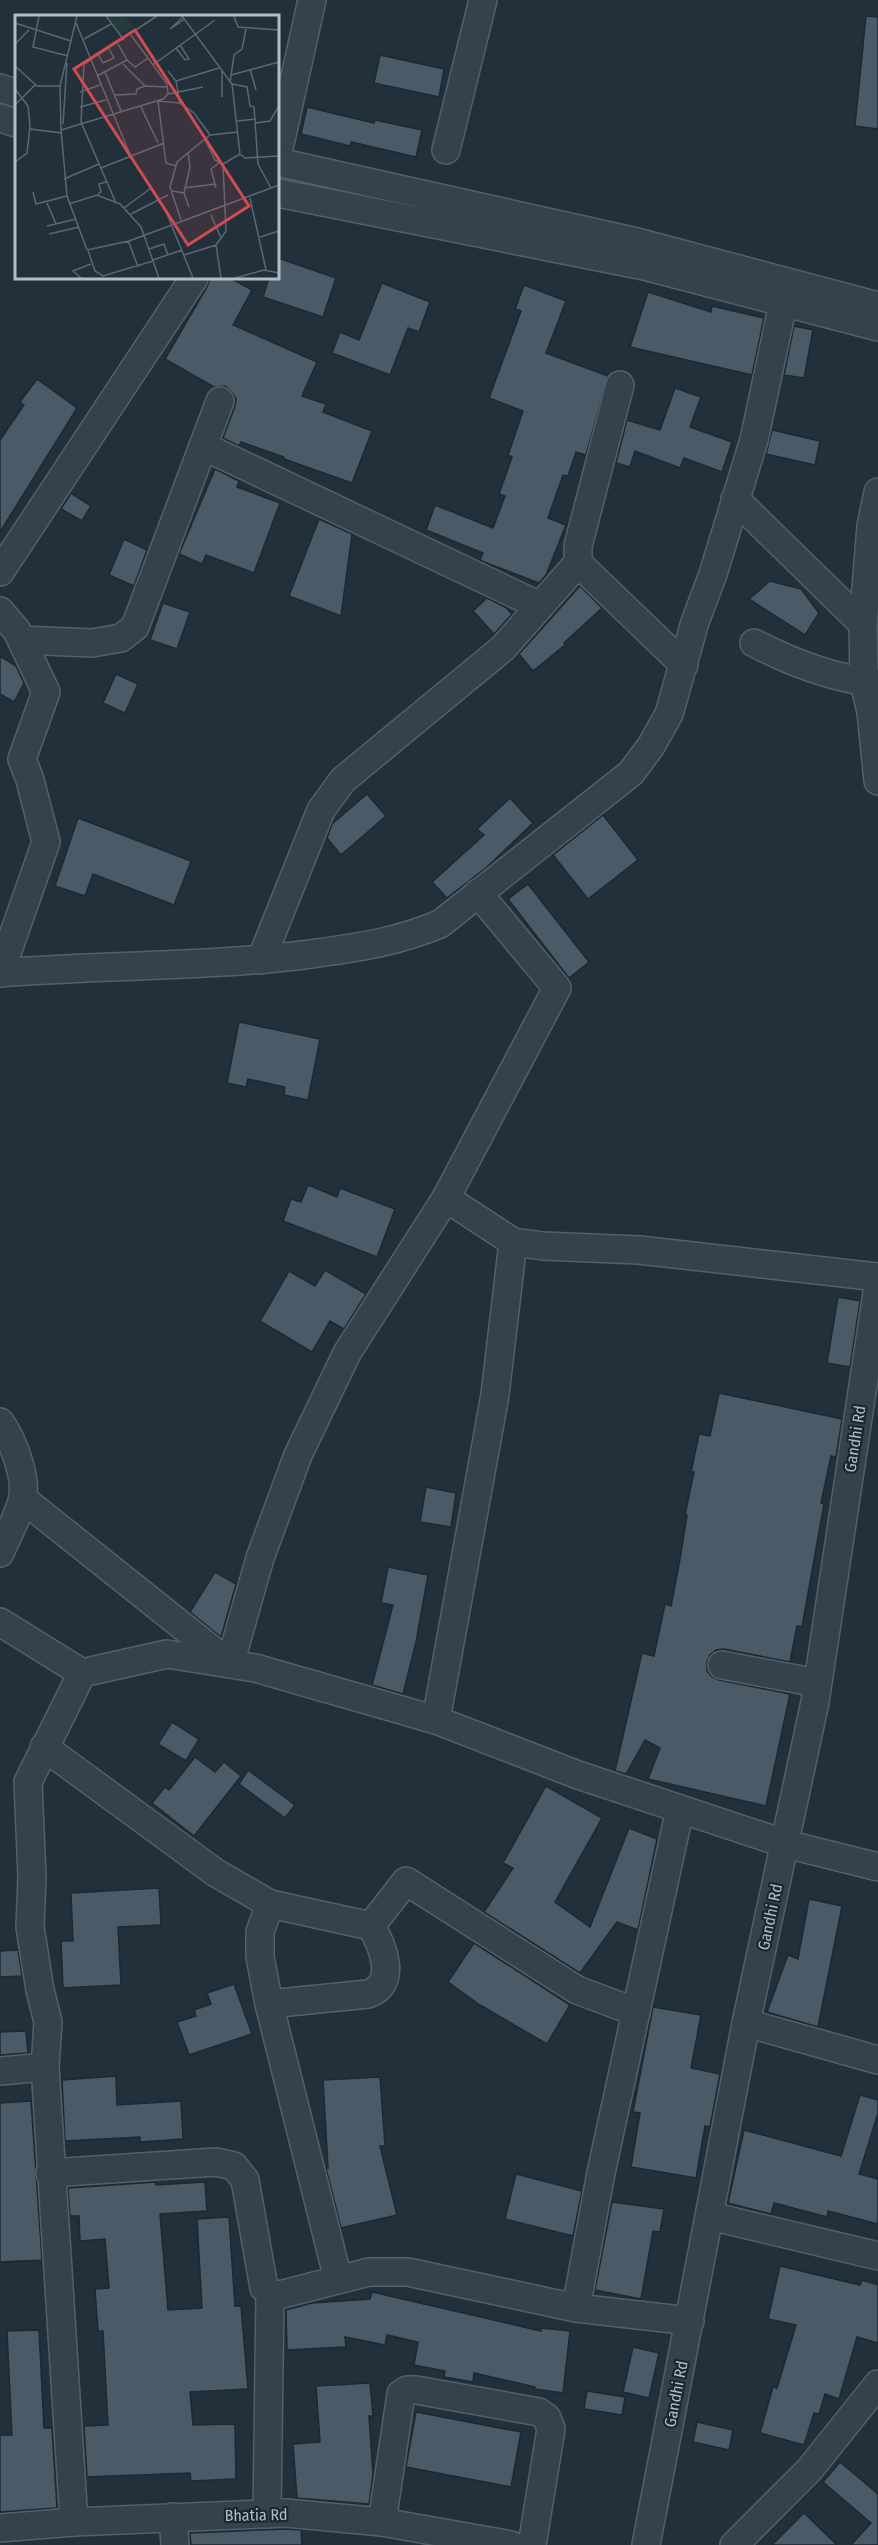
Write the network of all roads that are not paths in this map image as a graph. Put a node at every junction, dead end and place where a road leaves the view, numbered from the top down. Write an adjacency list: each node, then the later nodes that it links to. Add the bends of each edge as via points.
1 (312, 0): 7 (street)
2 (483, 0): 8 (street)
3 (0, 88): 4 (street)
4 (15, 93)
5 (0, 118): 6 (street)
6 (15, 123)
7 (279, 148)
8 (446, 150)
9 (279, 162): 13 (street, via 637,242)
10 (279, 193): 12 (street, via 644,266)
11 (193, 279): 21 (street)
12 (783, 304): 14 (street); 19 (street, via 754,440)
13 (878, 306)
14 (878, 327)
15 (620, 385): 20 (street, via 578,546)
16 (220, 401): 17 (street)
17 (203, 446): 22 (street); 25 (street, via 135,627 121,638 92,643)
18 (878, 492): 24 (street, via 871,526)
19 (735, 499): 24 (street); 27 (street, via 694,622)
20 (578, 563): 22 (street); 27 (street)
21 (0, 572)
22 (540, 606): 31 (street, via 503,648 343,780 321,810)
23 (0, 611): 25 (street)
24 (863, 624): 28 (street)
25 (22, 640): 31 (street, via 46,692 22,759 46,842 0,973)
26 (754, 643): 28 (street, via 820,671)
27 (684, 665): 30 (street, via 669,714 631,773)
28 (871, 683): 29 (street)
29 (878, 780)
30 (478, 893): 31 (street, via 440,924 409,936 381,944); 32 (street, via 557,988)
31 (261, 960)
32 (446, 1198): 33 (street); 40 (street, via 347,1353 298,1455 260,1558)
33 (513, 1242): 34 (street, via 639,1250); 44 (street, via 495,1395)
34 (878, 1277)
35 (878, 1286): 43 (street, Gandhi Rd)
36 (0, 1422): 37 (street, via 11,1437 21,1472)
37 (23, 1499): 38 (street); 40 (street)
38 (0, 1553)
39 (0, 1622): 42 (street)
40 (230, 1664): 42 (street, via 166,1654); 44 (street)
41 (722, 1665): 43 (street)
42 (82, 1673): 45 (street)
43 (817, 1683): 47 (street, Gandhi Rd)
44 (436, 1720): 46 (street, via 578,1775)
45 (44, 1747): 49 (street, via 216,1874); 55 (street, via 27,1782 32,1877 30,1927 48,2022)
46 (680, 1809): 47 (street); 52 (street)
47 (786, 1844): 48 (street); 53 (street, Gandhi Rd)
48 (878, 1867)
49 (270, 1904): 50 (street); 51 (street, via 260,1932 260,1957)
50 (371, 1926): 51 (street, via 385,1960 383,1982 377,1991); 52 (street, via 406,1881 577,1990)
51 (269, 2004): 60 (street)
52 (636, 2012): 62 (street)
53 (746, 2023): 54 (street); 58 (street, Gandhi Rd)
54 (878, 2060)
55 (45, 2067): 56 (street); 57 (street)
56 (0, 2071)
57 (51, 2173): 61 (street, via 216,2162 234,2166 245,2180 264,2288); 67 (street)
58 (710, 2216): 59 (street); 63 (street, Gandhi Rd)
59 (878, 2256)
60 (338, 2279): 61 (street, via 279,2295); 62 (street, via 369,2271 408,2272)
61 (270, 2293): 65 (street)
62 (576, 2308): 63 (street)
63 (690, 2321): 73 (street, Gandhi Rd)
64 (878, 2384): 74 (street, via 810,2469)
65 (267, 2514): 66 (street, Bhatia Rd); 68 (street, Bhatia Rd)
66 (173, 2517): 67 (street, Bhatia Rd); 70 (street)
67 (74, 2522): 69 (street, Bhatia Rd)
68 (382, 2522): 71 (street, Bhatia Rd); 72 (street, via 401,2394 416,2390 539,2412 548,2418 551,2429)
69 (0, 2528)
70 (175, 2545)
71 (511, 2545)
72 (532, 2545)
73 (646, 2545)
74 (734, 2545)

